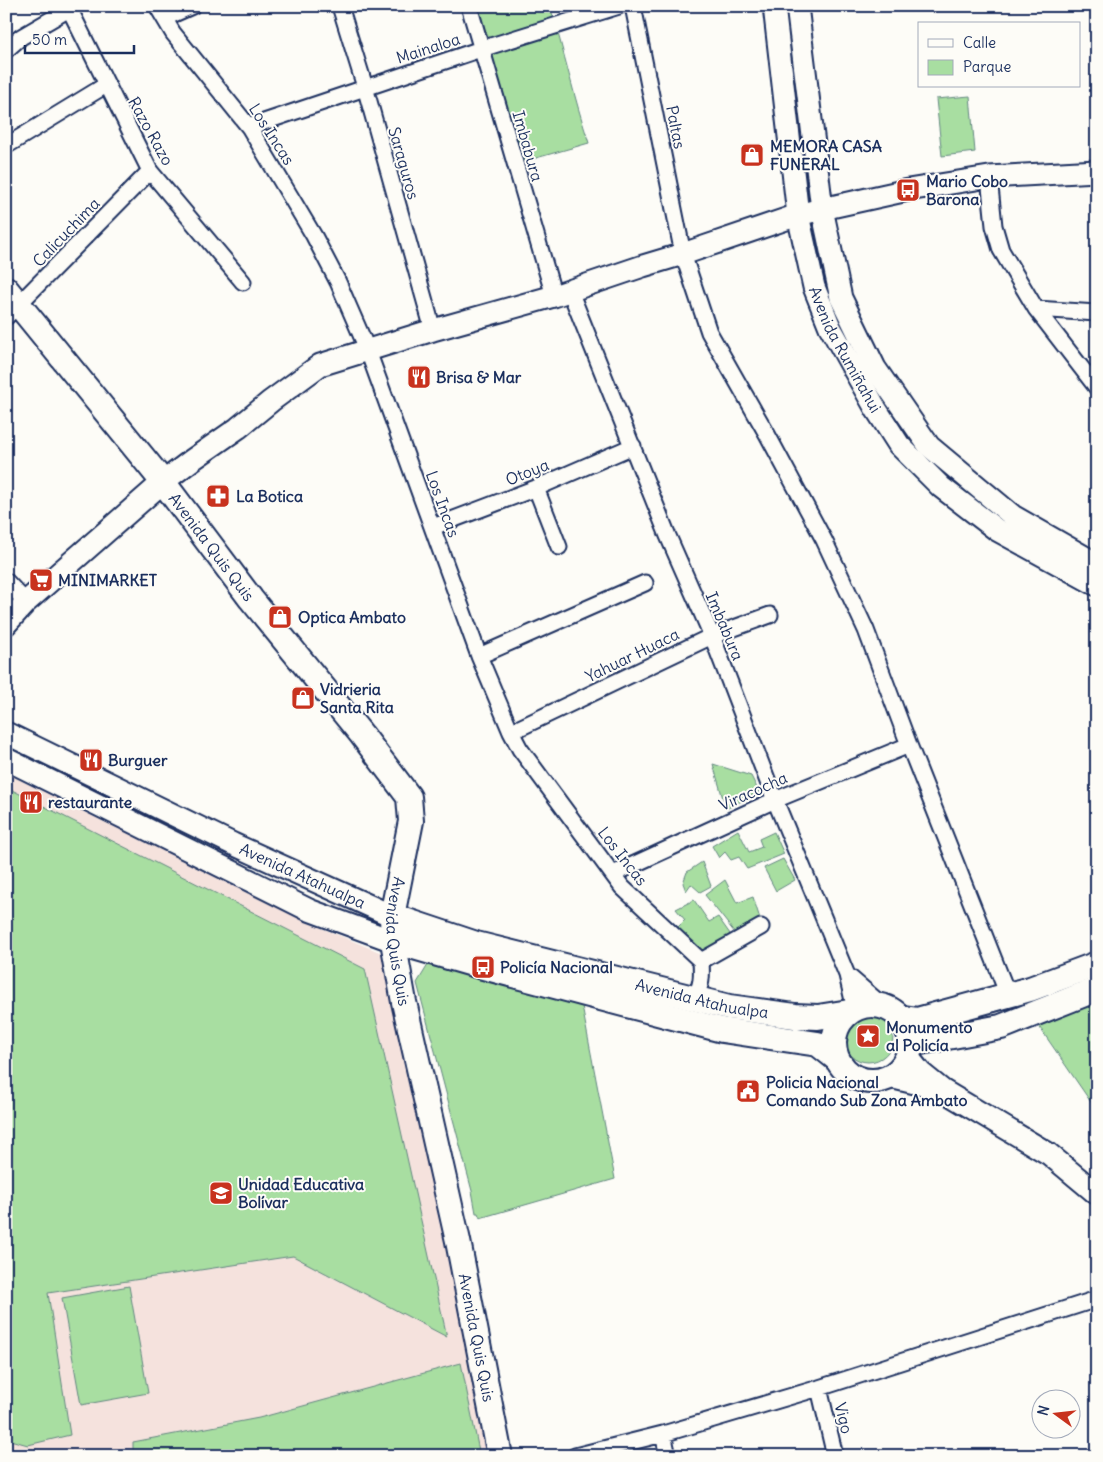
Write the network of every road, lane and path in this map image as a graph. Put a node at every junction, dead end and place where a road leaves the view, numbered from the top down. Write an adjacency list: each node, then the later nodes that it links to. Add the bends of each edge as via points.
1 (192, 6): 9 (street)
2 (340, 6): 13 (street, Saraguros)
3 (469, 6): 10 (street, Imbabura)
4 (618, 6): 10 (street, Mainaloa)
5 (633, 6): 21 (street, Paltas)
6 (774, 6): 20 (main road, Avenida Rumiñahui)
7 (796, 6): 19 (main road, Avenida Rumiñahui)
8 (69, 8): 11 (street); 12 (street, Razo Razo)
9 (161, 12): 14 (street, Los Incas, via 173,33)
10 (481, 49): 13 (street, Mainaloa); 23 (street, Imbabura)
11 (6, 50)
12 (106, 85): 15 (street); 16 (street, Razo Razo)
13 (365, 87): 14 (street, Mainaloa); 27 (street, Saraguros)
14 (249, 127): 28 (street, Los Incas, via 330,264)
15 (6, 146)
16 (150, 171): 22 (street, Razo Razo); 24 (street, Calicuchima)
17 (1097, 171): 18 (main road)
18 (989, 176): 19 (main road); 25 (street, via 994,226 1001,250)
19 (822, 209): 20 (main road); 35 (main road, Avenida Rumiñahui, via 841,298 875,368 929,446 1013,516)
20 (798, 215): 21 (main road); 38 (main road, Avenida Rumiñahui, via 814,288 830,327 899,445 941,487 997,530)
21 (683, 254): 23 (main road); 46 (street, Paltas, via 709,332 824,540 866,630)
22 (244, 282)
23 (562, 294): 27 (main road); 30 (street, Imbabura)
24 (11, 304): 31 (main road, Avenida Quis Quis)
25 (1036, 309): 26 (street); 29 (street)
26 (1097, 313)
27 (433, 330): 28 (main road)
28 (368, 351): 31 (main road, via 320,365); 33 (street, Los Incas)
29 (1097, 388)
30 (633, 446): 32 (street, Otoya); 42 (street, Imbabura)
31 (163, 482): 39 (main road); 50 (main road, Avenida Quis Quis, via 251,599 409,797 411,821)
32 (536, 488): 33 (street, Otoya); 34 (street)
33 (433, 527): 43 (street, Los Incas)
34 (559, 547)
35 (1097, 564)
36 (6, 581): 39 (street)
37 (645, 583): 43 (street)
38 (1097, 585)
39 (26, 602): 41 (main road)
40 (770, 615): 42 (street, Yahuar Huaca)
41 (6, 624)
42 (712, 636): 44 (street, Yahuar Huaca); 48 (street, Imbabura)
43 (479, 656): 44 (street, Los Incas)
44 (511, 732): 49 (street, Los Incas, via 520,749)
45 (6, 733): 50 (main road, Avenida Atahualpa, via 233,844)
46 (909, 745): 48 (street, Viracocha); 57 (street, Paltas)
47 (6, 760): 52 (main road, Avenida Atahualpa, via 309,910)
48 (775, 800): 49 (street, Viracocha); 55 (street, Imbabura)
49 (613, 874): 53 (street, Los Incas, via 622,887)
50 (392, 916): 52 (main road, Avenida Quis Quis); 58 (main road, Avenida Atahualpa, via 476,944)
51 (761, 927): 53 (street)
52 (393, 941): 62 (main road, via 722,1030 818,1044); 69 (main road, Avenida Quis Quis, via 458,1241)
53 (701, 961): 58 (street, via 702,980)
54 (1097, 964): 57 (main road)
55 (847, 975): 59 (street, Imbabura); 60 (street, Imbabura)
56 (1097, 989): 61 (main road, via 1001,1027)
57 (1008, 995): 60 (main road, via 917,1020)
58 (694, 998): 59 (main road, Avenida Atahualpa, via 729,1007 795,1016 818,1017)
59 (852, 1010): 60 (main road, via 872,1004); 62 (main road, via 840,1022 835,1034)
60 (893, 1012): 61 (main road, via 906,1026)
61 (909, 1051): 63 (main road, via 900,1069); 64 (main road, via 921,1072)
62 (837, 1059): 63 (main road, via 854,1077 866,1081)
63 (890, 1077): 64 (main road)
64 (942, 1090): 65 (main road, via 1049,1154)
65 (1097, 1194)
66 (1097, 1299): 67 (street)
67 (819, 1388): 68 (street); 72 (street, Vigo)
68 (663, 1434): 70 (street); 71 (street)
69 (500, 1456)
70 (575, 1456)
71 (668, 1456)
72 (835, 1456)

